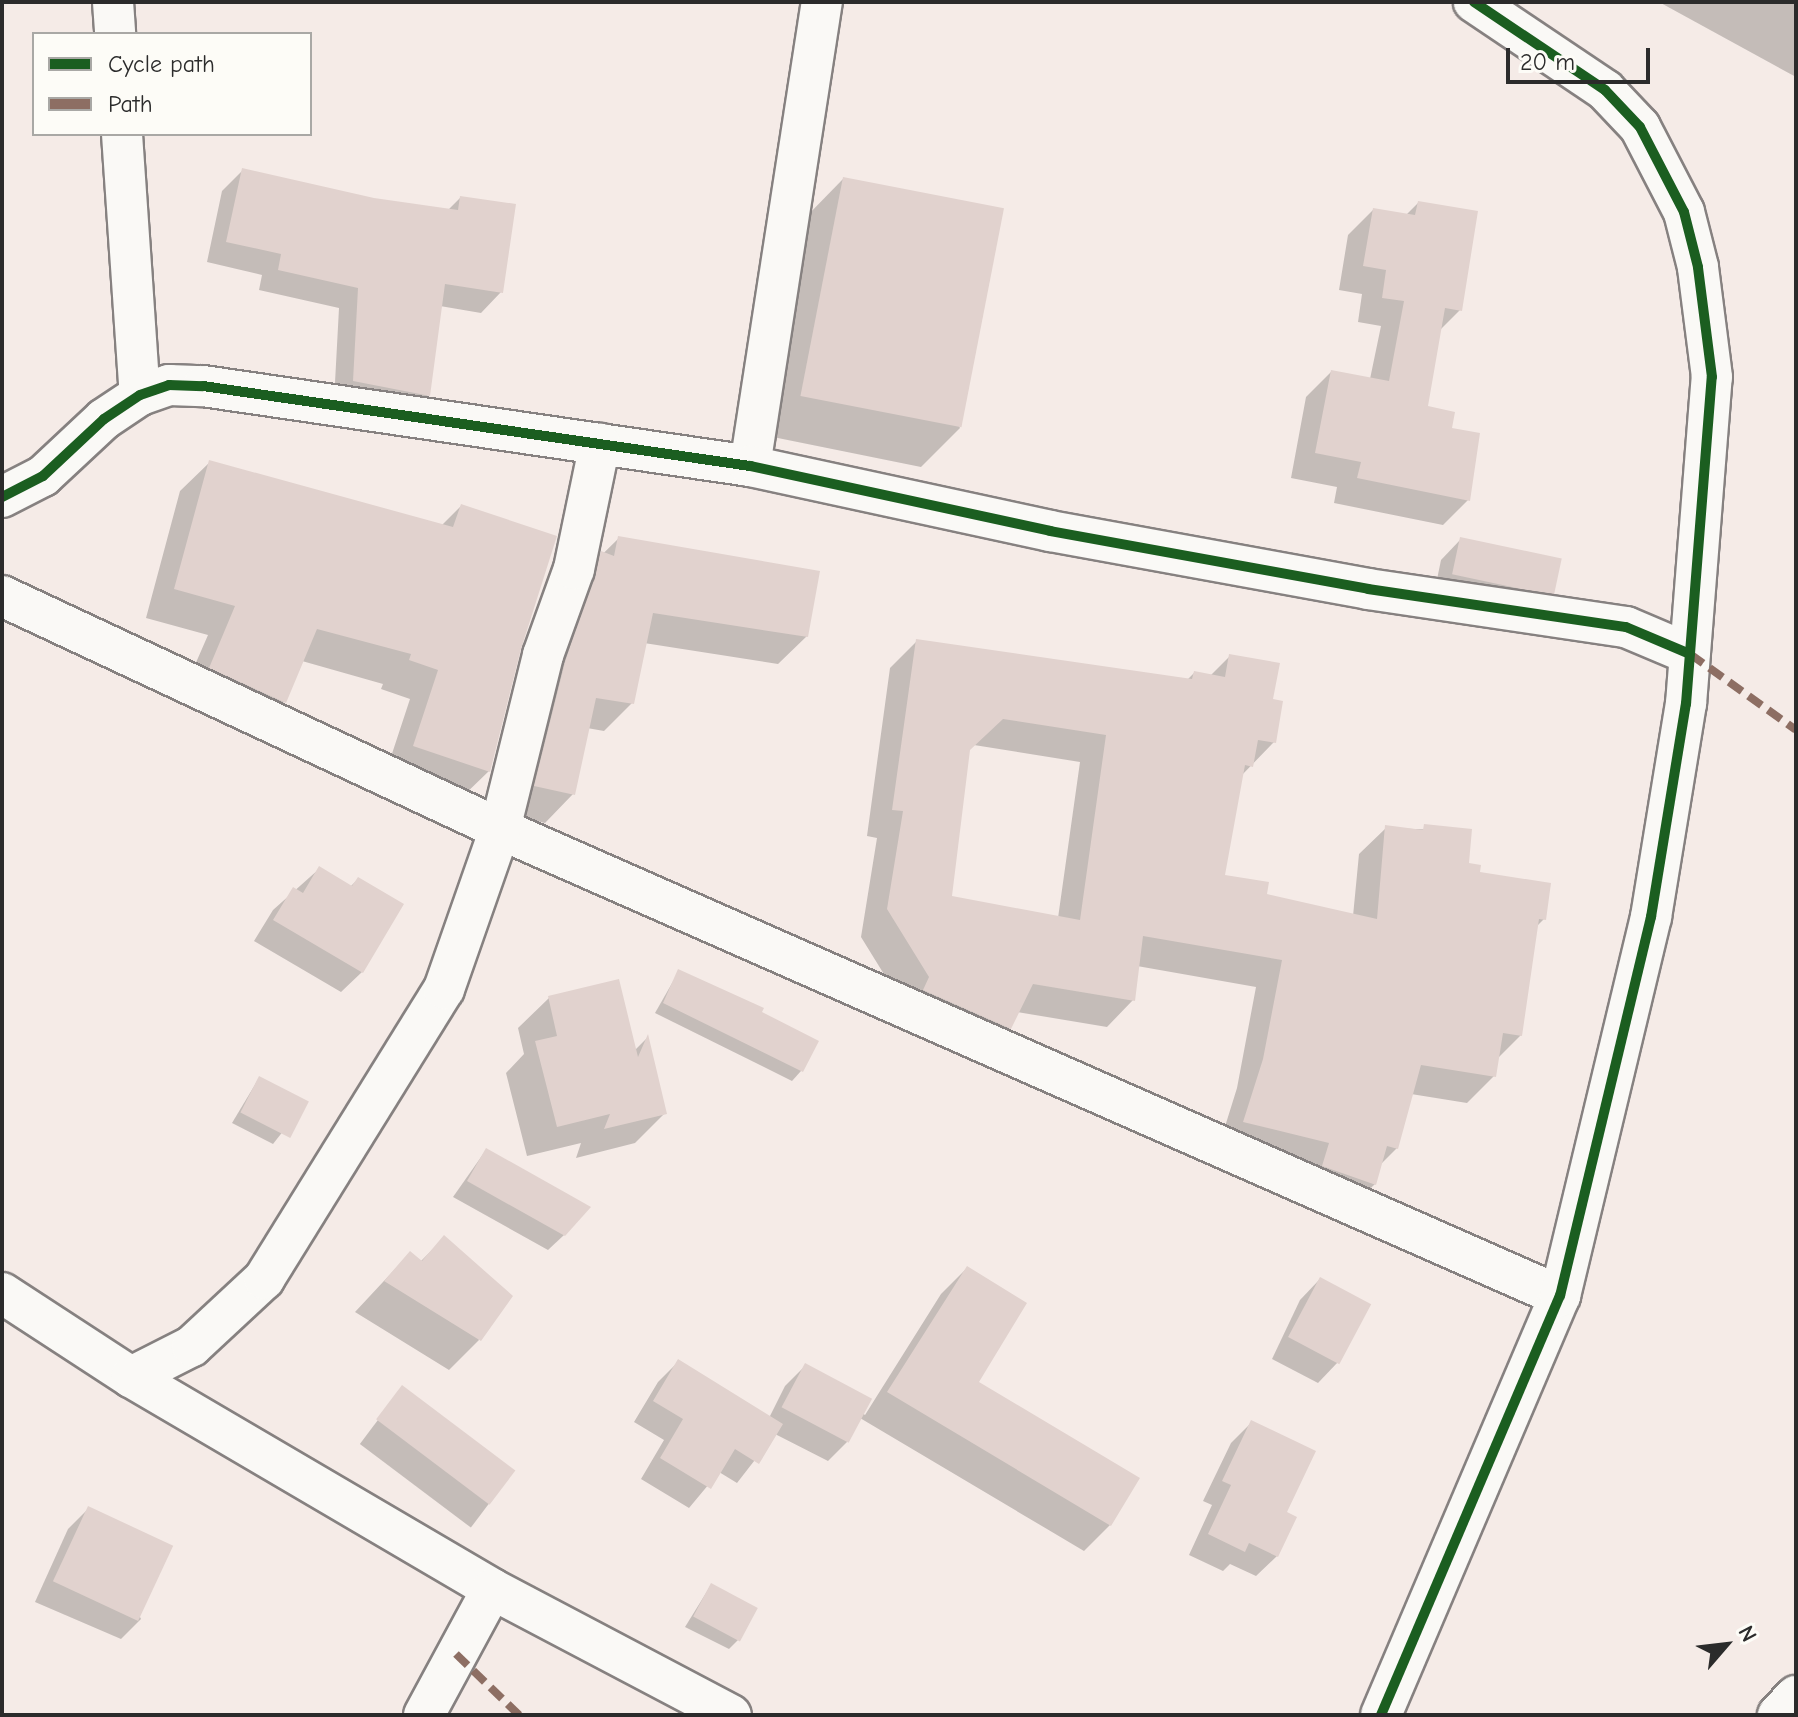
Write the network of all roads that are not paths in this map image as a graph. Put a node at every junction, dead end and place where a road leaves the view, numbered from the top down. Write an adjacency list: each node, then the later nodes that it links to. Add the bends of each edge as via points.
1 (113, 2): 4 (street)
2 (822, 2): 8 (street)
3 (1474, 2): 11 (street, via 1605,90 1640,127 1684,212 1698,267 1712,377)
4 (115, 32)
5 (122, 136): 6 (street)
6 (140, 395): 7 (street, via 169,385 203,386); 9 (street, via 104,419 43,476)
7 (600, 444): 8 (street); 12 (street, via 574,569 543,655)
8 (750, 466): 11 (street, via 1050,531 1368,589 1626,627)
9 (2, 497)
10 (2, 596): 12 (street)
11 (1690, 654): 14 (street, via 1651,917)
12 (500, 829): 14 (street); 15 (street, via 444,989 264,1279 192,1346)
13 (2, 1293): 15 (street)
14 (1560, 1296): 20 (street)
15 (131, 1377): 16 (street)
16 (492, 1589): 18 (street); 19 (street)
17 (1796, 1696): 21 (street)
18 (424, 1715)
19 (731, 1715)
20 (1381, 1715)
21 (1778, 1715)

